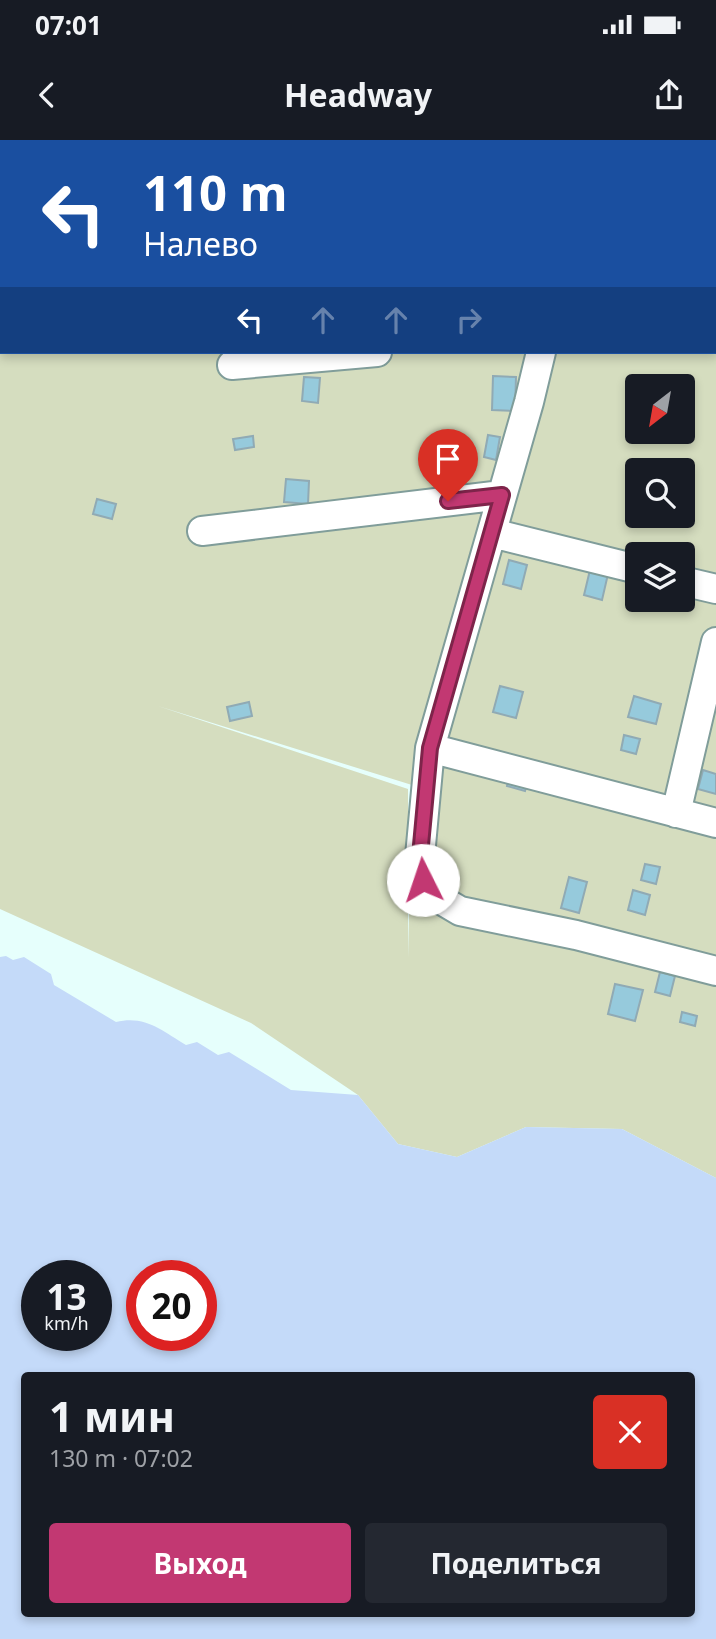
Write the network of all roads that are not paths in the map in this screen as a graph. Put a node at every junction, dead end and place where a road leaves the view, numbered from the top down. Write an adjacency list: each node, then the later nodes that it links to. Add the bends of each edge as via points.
1 (355, 354): 3 (lane)
2 (540, 354): 4 (lane)
3 (232, 365)
4 (502, 495): 5 (lane); 6 (lane)
5 (202, 531)
6 (492, 533): 7 (lane); 11 (lane)
7 (625, 566)
8 (695, 584): 9 (lane)
9 (716, 589)
10 (716, 642): 12 (lane)
11 (430, 748): 12 (lane); 14 (lane, via 420,856 423,880 438,898 460,911)
12 (676, 813): 13 (lane)
13 (716, 823)
14 (716, 971)

